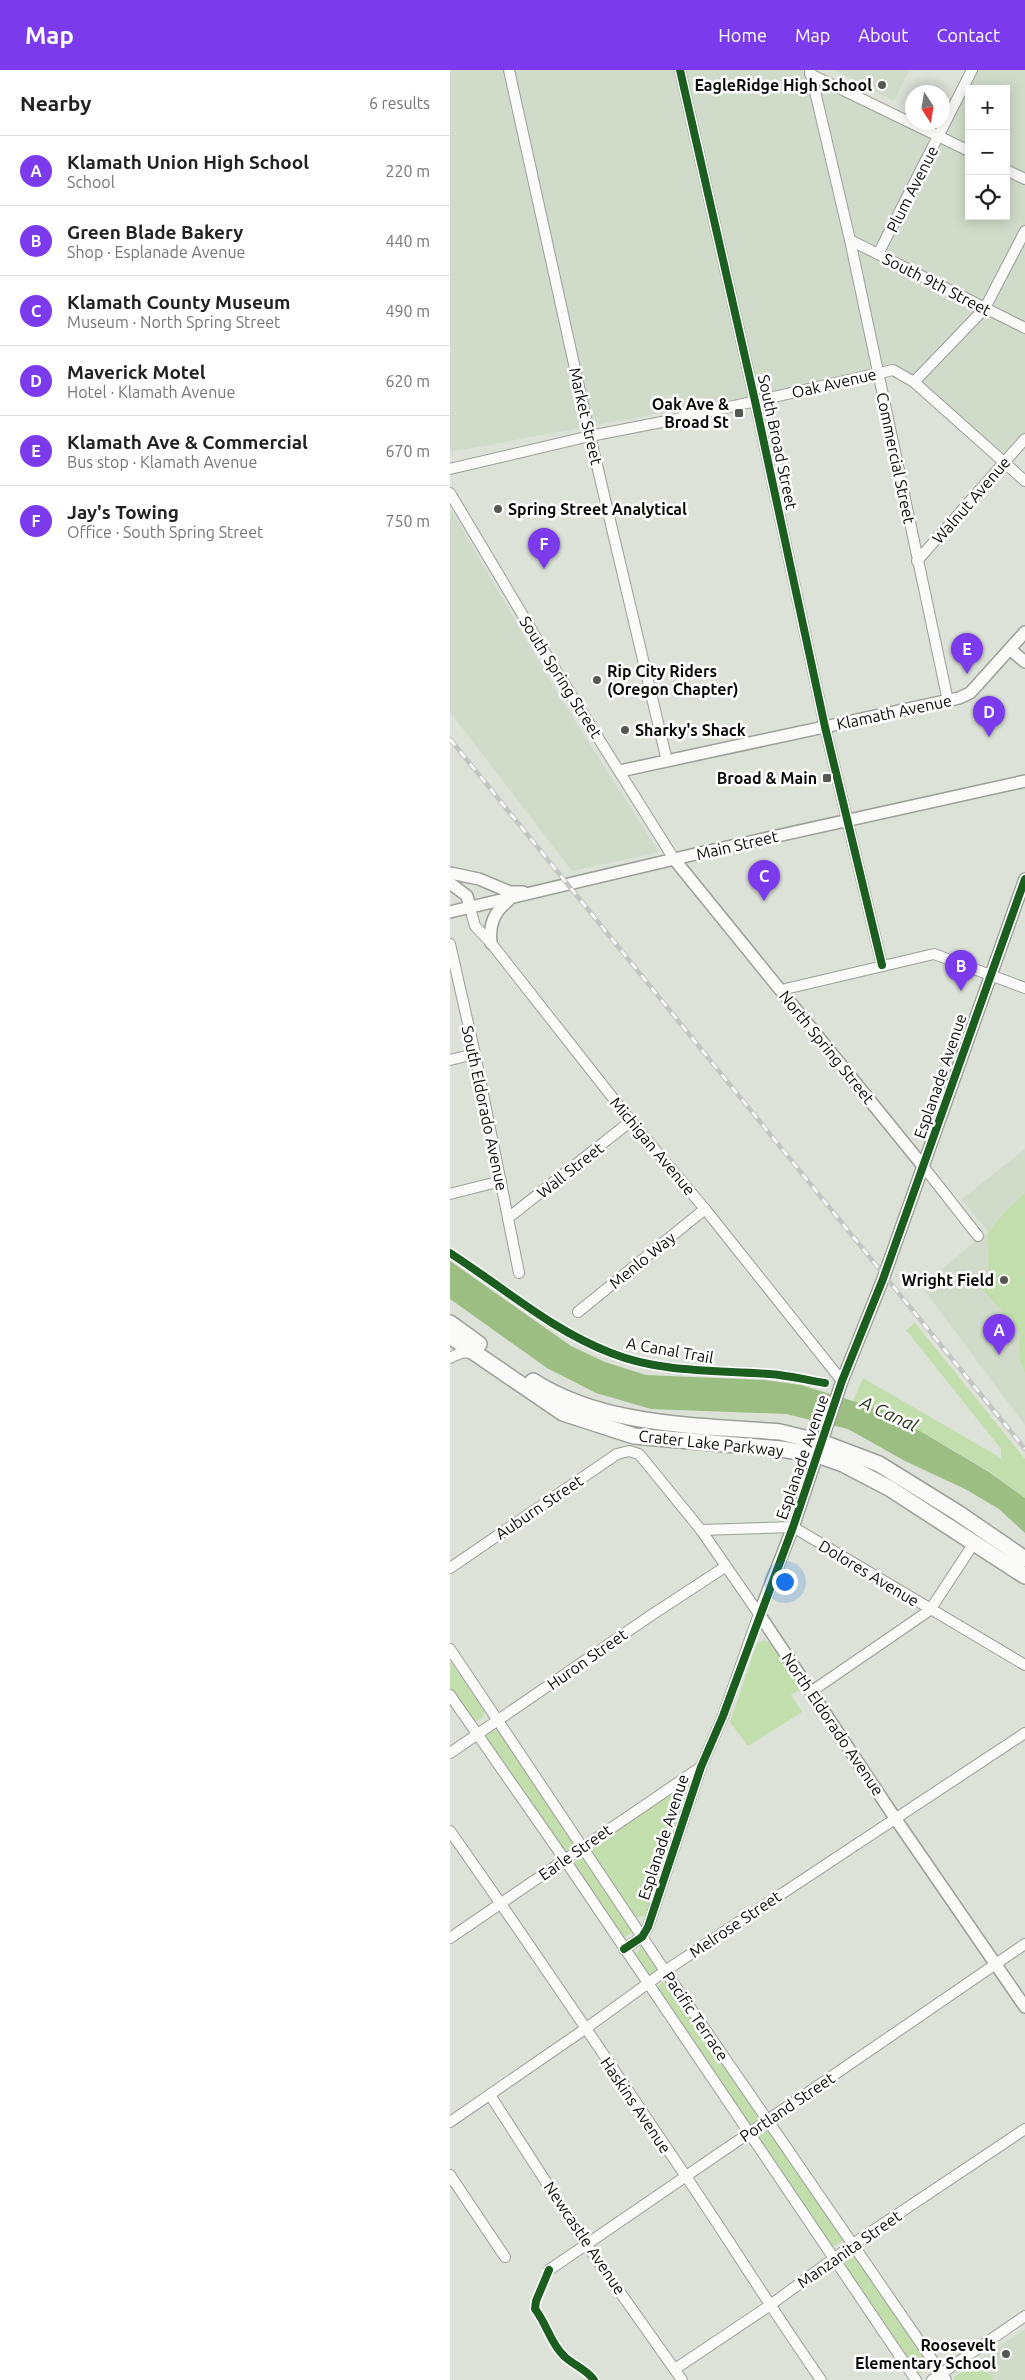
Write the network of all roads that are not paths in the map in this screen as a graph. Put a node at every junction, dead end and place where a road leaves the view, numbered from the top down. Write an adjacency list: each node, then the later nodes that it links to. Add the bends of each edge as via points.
1 (509, 70): 17 (street, Market Street)
2 (680, 70): 16 (street, South Broad Street)
3 (972, 70): 5 (street, Plum Avenue)
4 (810, 72): 5 (street); 10 (street, Commercial Street)
5 (939, 136): 6 (street); 11 (street, Plum Avenue)
6 (965, 149)
7 (1010, 172): 8 (street)
8 (1025, 179)
9 (1025, 231): 12 (street)
10 (850, 240): 11 (street, South 9th Street); 14 (street, Commercial Street)
11 (878, 254): 12 (street, South 9th Street)
12 (985, 308): 13 (street, South 9th Street); 15 (street)
13 (1025, 328)
14 (878, 373): 15 (street, Oak Avenue, via 893,370); 16 (street, Oak Avenue); 24 (street, Commercial Street)
15 (914, 382): 19 (street, Oak Avenue)
16 (755, 401): 17 (street, Oak Avenue); 29 (street, South Broad Street)
17 (590, 436): 20 (street, Oak Avenue); 30 (street, Market Street)
18 (1025, 439): 19 (street, Walnut Avenue)
19 (1003, 462): 21 (street, Oak Avenue); 24 (street, Walnut Avenue)
20 (450, 469)
21 (1025, 481)
22 (450, 494): 23 (street, South Spring Street)
23 (453, 504): 31 (street, South Spring Street)
24 (918, 561): 28 (street, Commercial Street)
25 (1025, 632): 26 (street, Klamath Avenue)
26 (1010, 650): 27 (street); 28 (street, Klamath Avenue, via 970,693)
27 (1025, 662)
28 (948, 700): 29 (street, Klamath Avenue)
29 (825, 727): 30 (street, Klamath Avenue); 35 (street, South Broad Street)
30 (667, 761): 31 (street, Klamath Avenue)
31 (620, 771): 36 (street, South Spring Street)
32 (1025, 781): 33 (street, Main Street)
33 (998, 787): 34 (street); 35 (street, Main Street)
34 (1025, 790)
35 (847, 820): 36 (street, Main Street); 46 (street, South Broad Street)
36 (674, 859): 40 (street, Main Street); 49 (street, North Spring Street)
37 (450, 873): 40 (street, via 479,879 510,892)
38 (1025, 879): 47 (street, Esplanade Avenue)
39 (450, 883): 42 (street, via 467,896)
40 (537, 893): 41 (street, Main Street)
41 (509, 900): 42 (street, Main Street); 44 (street, via 498,909 492,922)
42 (470, 908): 43 (street, Main Street); 44 (street, Michigan Avenue, via 474,926)
43 (450, 912)
44 (491, 943): 52 (street, Michigan Avenue)
45 (450, 944): 50 (street, South Eldorado Avenue)
46 (882, 965): 47 (street, via 934,954); 49 (street)
47 (990, 974): 48 (street); 53 (street, Esplanade Avenue)
48 (1025, 988)
49 (781, 990): 53 (street, North Spring Street)
50 (475, 1054): 51 (street); 54 (street, South Eldorado Avenue)
51 (450, 1060)
52 (631, 1121): 56 (street, Michigan Avenue); 57 (street, Wall Street)
53 (923, 1166): 58 (street, North Spring Street); 65 (street, Esplanade Avenue)
54 (501, 1181): 55 (street); 57 (street, South Eldorado Avenue)
55 (450, 1194)
56 (706, 1209): 60 (street, Menlo Way); 65 (street, Michigan Avenue)
57 (508, 1218): 59 (street, South Eldorado Avenue)
58 (978, 1236)
59 (519, 1273)
60 (578, 1312)
61 (450, 1322): 66 (main road, Crater Lake Parkway, via 499,1360 543,1388 584,1405 627,1418 780,1432)
62 (450, 1336): 63 (main road, Crater Lake Parkway)
63 (480, 1356): 64 (street, via 466,1352); 66 (main road, Crater Lake Parkway, via 564,1413 634,1436 781,1449)
64 (450, 1358)
65 (842, 1381): 66 (street, Esplanade Avenue)
66 (819, 1448): 68 (street, Esplanade Avenue); 70 (main road, Crater Lake Parkway); 71 (main road, Crater Lake Parkway, via 879,1464)
67 (629, 1451): 69 (street, North Eldorado Avenue, via 639,1454); 73 (street, Auburn Street, via 617,1454)
68 (793, 1527): 69 (street); 75 (street, Dolores Avenue); 76 (street, Esplanade Avenue)
69 (701, 1530): 72 (street, North Eldorado Avenue)
70 (974, 1543): 74 (main road, Crater Lake Parkway); 75 (street)
71 (1025, 1559)
72 (725, 1567): 76 (street, North Eldorado Avenue); 81 (street, Huron Street)
73 (450, 1568)
74 (1025, 1576)
75 (930, 1610): 78 (street, Dolores Avenue); 79 (street)
76 (759, 1614): 79 (street, North Eldorado Avenue); 85 (street, Esplanade Avenue)
77 (450, 1649): 81 (street, Pacific Terrace)
78 (1025, 1665)
79 (812, 1691): 86 (street, North Eldorado Avenue)
80 (450, 1695): 83 (street, Pacific Terrace)
81 (499, 1720): 83 (street, Huron Street); 88 (street, Pacific Terrace)
82 (1025, 1733): 86 (street, Melrose Street)
83 (477, 1735): 84 (street, Huron Street); 89 (street, Pacific Terrace)
84 (450, 1753)
85 (701, 1767): 88 (street, Earle Street); 91 (street, Esplanade Avenue)
86 (895, 1818): 95 (street, North Eldorado Avenue); 96 (street, Melrose Street)
87 (450, 1831): 90 (street, Haskins Avenue)
88 (582, 1848): 89 (street, Earle Street); 91 (street, Pacific Terrace)
89 (565, 1860): 90 (street, Earle Street); 94 (street, Pacific Terrace)
90 (501, 1903): 92 (street, Earle Street); 99 (street, Haskins Avenue)
91 (642, 1937): 94 (street); 96 (street, Pacific Terrace)
92 (450, 1938)
93 (1025, 1944): 95 (street, Portland Street)
94 (624, 1949): 97 (street, Pacific Terrace)
95 (995, 1964): 98 (street, North Eldorado Avenue); 101 (street, Portland Street)
96 (665, 1971): 97 (street, Melrose Street); 101 (street, Pacific Terrace)
97 (648, 1983): 99 (street, Melrose Street); 104 (street, Pacific Terrace)
98 (1025, 2007)
99 (585, 2029): 100 (street, Melrose Street); 106 (street, Haskins Avenue)
100 (490, 2095): 102 (street, Melrose Street); 107 (street, Newcastle Avenue)
101 (768, 2121): 104 (street, Portland Street); 108 (street, Pacific Terrace)
102 (450, 2122)
103 (1025, 2129): 108 (street, Manzanita Street)
104 (749, 2134): 106 (street, Portland Street); 110 (street, Pacific Terrace)
105 (450, 2176): 109 (street)
106 (686, 2176): 107 (street, Portland Street); 112 (street, Haskins Avenue)
107 (586, 2244): 111 (street, Portland Street); 114 (street, Newcastle Avenue)
108 (854, 2244): 110 (street, Manzanita Street); 115 (street, Pacific Terrace)
109 (505, 2256)
110 (834, 2259): 112 (street, Manzanita Street); 118 (street, Pacific Terrace)
111 (549, 2270)
112 (768, 2306): 114 (street, Manzanita Street); 117 (street, Haskins Avenue)
113 (1025, 2316): 115 (street)
114 (675, 2369): 116 (street, Newcastle Avenue)
115 (944, 2377): 119 (street)
116 (682, 2380)
117 (821, 2380)
118 (916, 2380)
119 (932, 2380)

